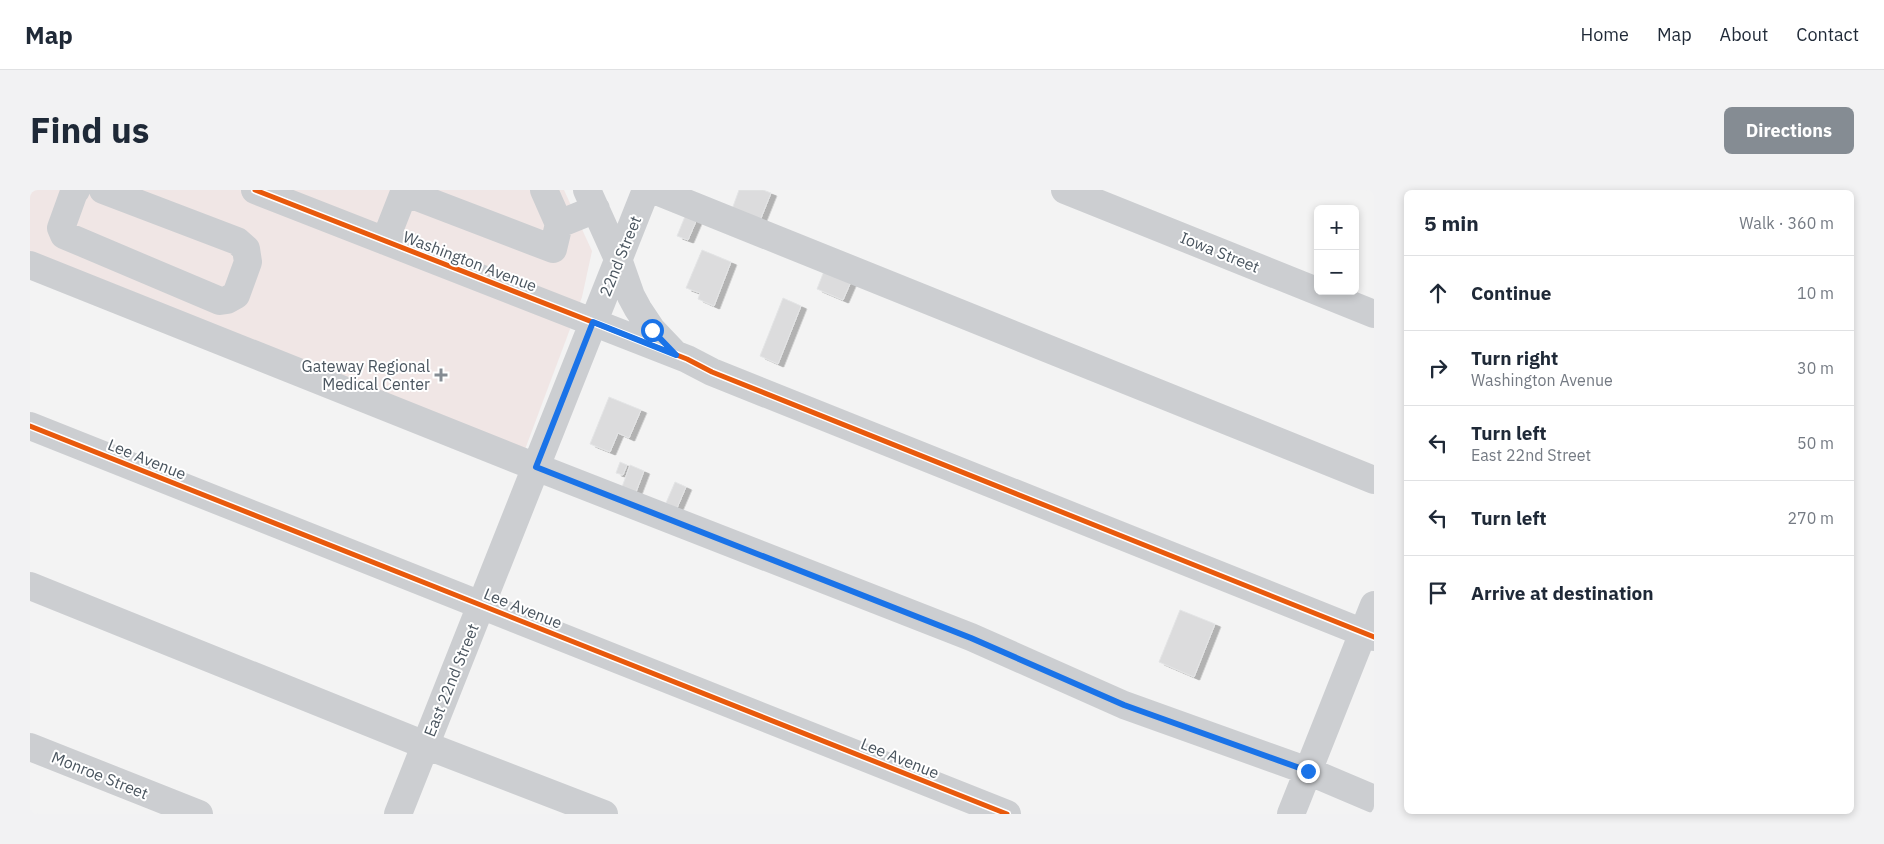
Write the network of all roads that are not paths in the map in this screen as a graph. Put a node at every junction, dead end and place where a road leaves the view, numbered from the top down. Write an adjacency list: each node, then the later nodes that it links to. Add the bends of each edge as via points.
1 (76, 190): 7 (street, via 61,228 64,234 220,301 236,295 248,262 246,248 237,241)
2 (255, 190): 11 (street, Washington Avenue)
3 (544, 190): 10 (street)
4 (646, 190): 12 (street, 22nd Street)
5 (654, 190): 19 (street)
6 (1065, 190): 14 (street, Iowa Street)
7 (110, 191)
8 (404, 191): 10 (street, via 553,250); 11 (street)
9 (591, 200): 10 (street); 12 (street)
10 (558, 224)
11 (385, 241): 15 (street, Washington Avenue)
12 (618, 259): 15 (street, 22nd Street); 16 (street, via 638,309 652,330)
13 (30, 265): 18 (street)
14 (1374, 314)
15 (593, 322): 16 (street, Washington Avenue); 18 (street, East 22nd Street)
16 (676, 355): 23 (street, Washington Avenue)
17 (30, 426): 21 (street, Lee Avenue)
18 (536, 467): 21 (street, East 22nd Street); 26 (street, via 971,638 1124,705)
19 (1374, 480)
20 (30, 586): 24 (street)
21 (481, 605): 24 (street, East 22nd Street); 31 (street, Lee Avenue)
22 (1374, 605): 23 (street)
23 (1368, 635): 26 (street)
24 (425, 745): 29 (street, East 22nd Street); 30 (street)
25 (30, 747): 28 (street, Monroe Street)
26 (1308, 771): 27 (street); 32 (street)
27 (1374, 799)
28 (199, 814)
29 (398, 814)
30 (604, 814)
31 (1007, 814)
32 (1291, 814)

